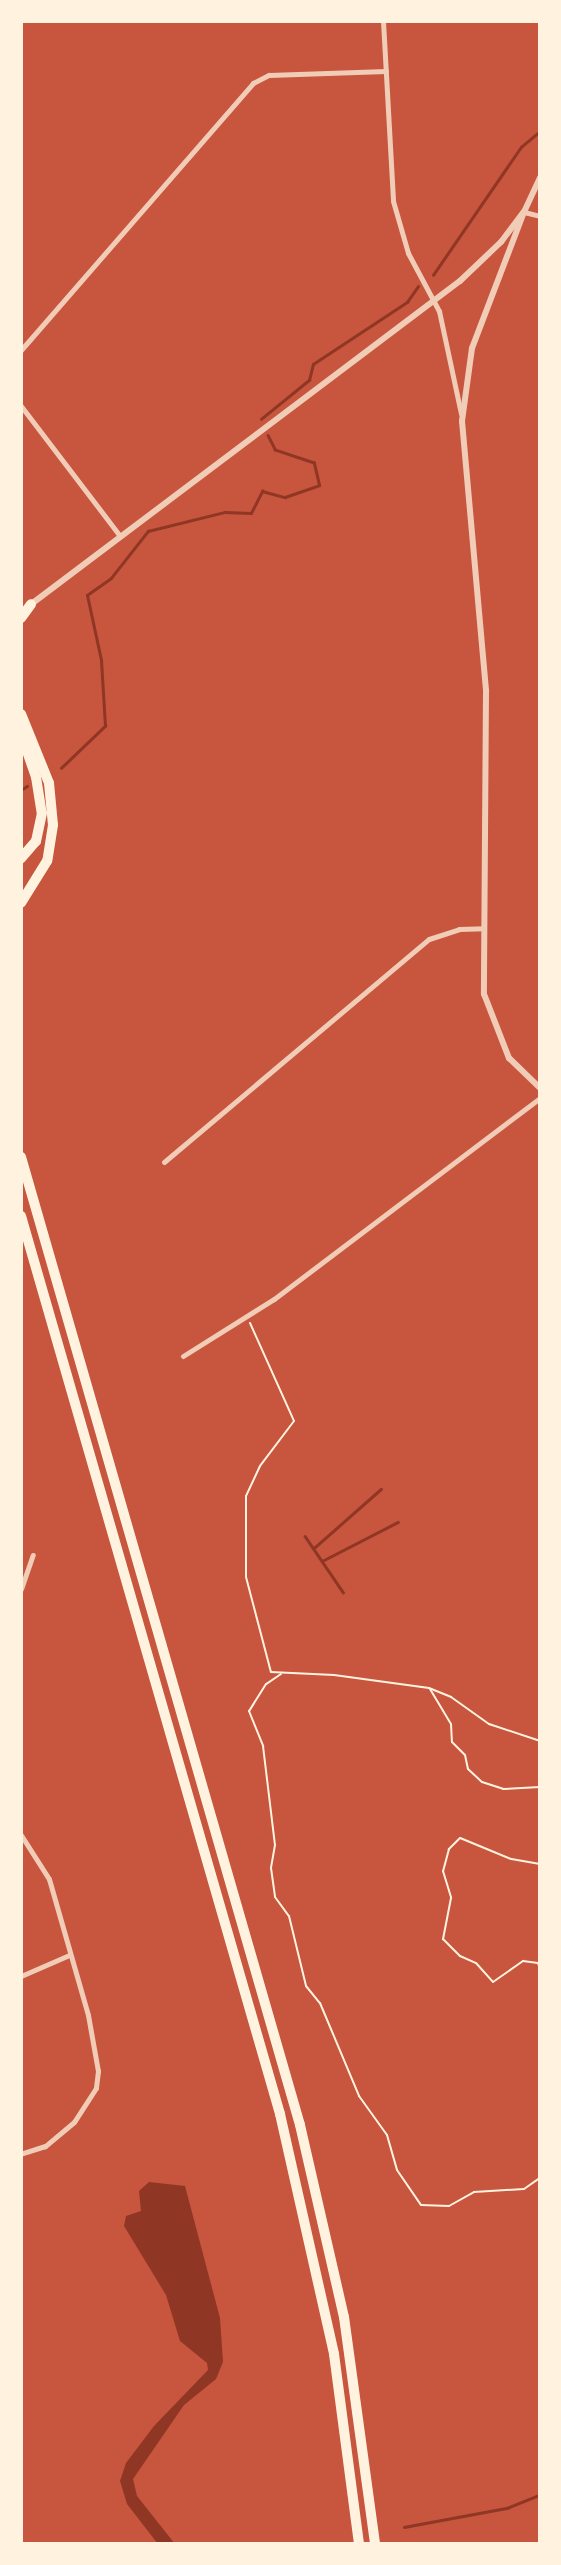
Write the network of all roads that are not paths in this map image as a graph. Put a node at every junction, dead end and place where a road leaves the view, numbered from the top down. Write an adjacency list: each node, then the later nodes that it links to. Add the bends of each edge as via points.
1 (383, 21): 2 (street)
2 (386, 71): 6 (street, via 393,201 408,253); 7 (street, via 269,75 253,83)
3 (540, 178): 4 (street)
4 (524, 212): 5 (street); 6 (street, via 490,255); 9 (street, via 472,348)
5 (540, 216)
6 (435, 300): 9 (street); 10 (street)
7 (21, 350)
8 (21, 406): 10 (street)
9 (462, 421): 18 (street, via 486,691)
10 (120, 536): 11 (street)
11 (31, 604): 12 (street); 13 (highway)
12 (21, 612)
13 (21, 618)
14 (21, 714): 17 (highway, via 48,783 54,825 47,861)
15 (21, 734): 16 (highway, via 42,813 36,841)
16 (21, 858)
17 (21, 903)
18 (484, 928): 19 (street, via 486,1005 509,1058); 22 (street, via 459,929 429,939)
19 (540, 1088)
20 (540, 1098): 24 (street, via 246,1316)
21 (21, 1157): 32 (highway, via 300,2125 344,2316)
22 (164, 1162)
23 (21, 1216): 31 (highway, via 280,2114 334,2354)
24 (183, 1356)
25 (33, 1555): 26 (street)
26 (21, 1588)
27 (21, 1835): 28 (street, via 49,1879)
28 (69, 1955): 29 (street); 30 (street, via 88,2015 98,2071 96,2088 74,2122 57,2138)
29 (21, 1976)
30 (21, 2154)
31 (359, 2544)
32 (375, 2544)

